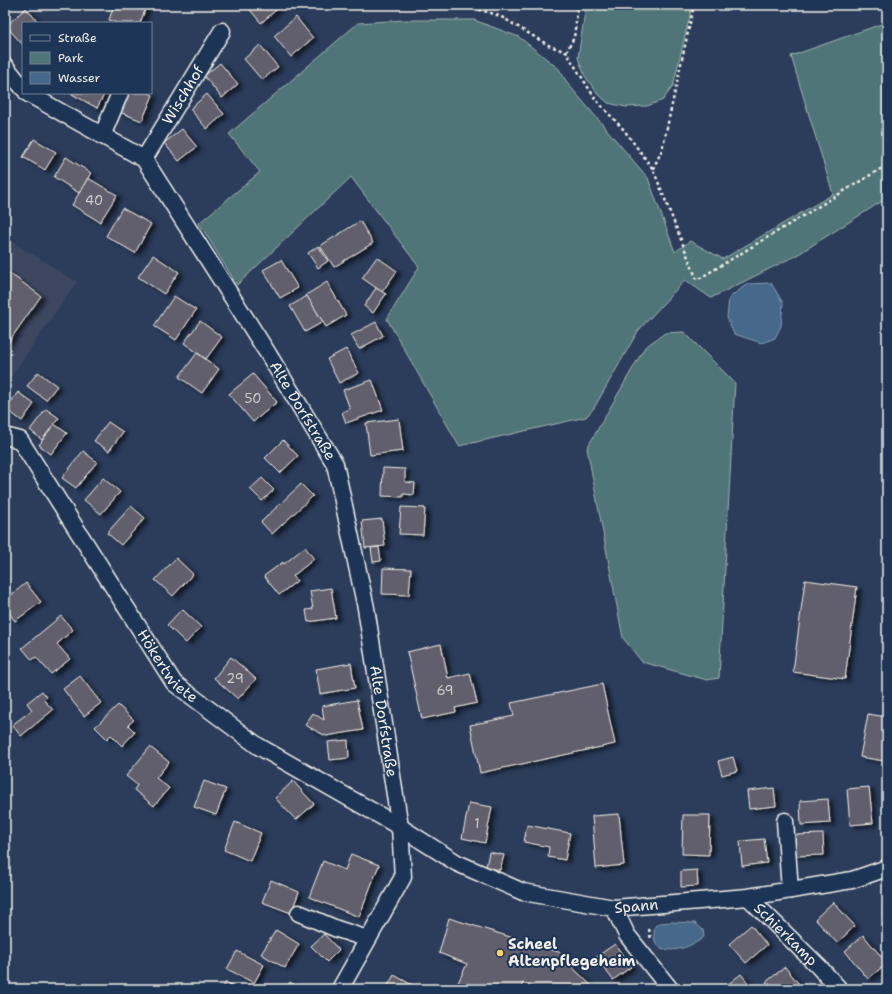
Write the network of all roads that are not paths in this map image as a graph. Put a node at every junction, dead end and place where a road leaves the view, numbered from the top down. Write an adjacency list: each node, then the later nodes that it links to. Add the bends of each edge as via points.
1 (222, 31): 7 (street, Wischhof)
2 (5, 66): 3 (street)
3 (22, 87)
4 (29, 94): 6 (street, Alte Dorfstraße)
5 (120, 94): 6 (street)
6 (102, 136): 7 (street, Alte Dorfstraße)
7 (144, 159): 10 (street, Alte Dorfstraße, via 335,464 366,608)
8 (5, 436): 10 (street, Hökertwiete, via 20,440 174,683 258,746)
9 (785, 821): 12 (street)
10 (400, 827): 14 (street, Spann, via 457,863 523,892); 16 (street, Alte Dorfstraße, via 403,877)
11 (887, 868): 12 (street, Spann, via 852,880)
12 (790, 890): 13 (street, Spann)
13 (748, 897): 14 (street, Spann); 19 (street, Schierkamp)
14 (614, 908): 18 (street, via 627,935)
15 (299, 913): 16 (street)
16 (368, 939): 17 (street, Alte Dorfstraße)
17 (340, 989)
18 (670, 989)
19 (839, 989)

